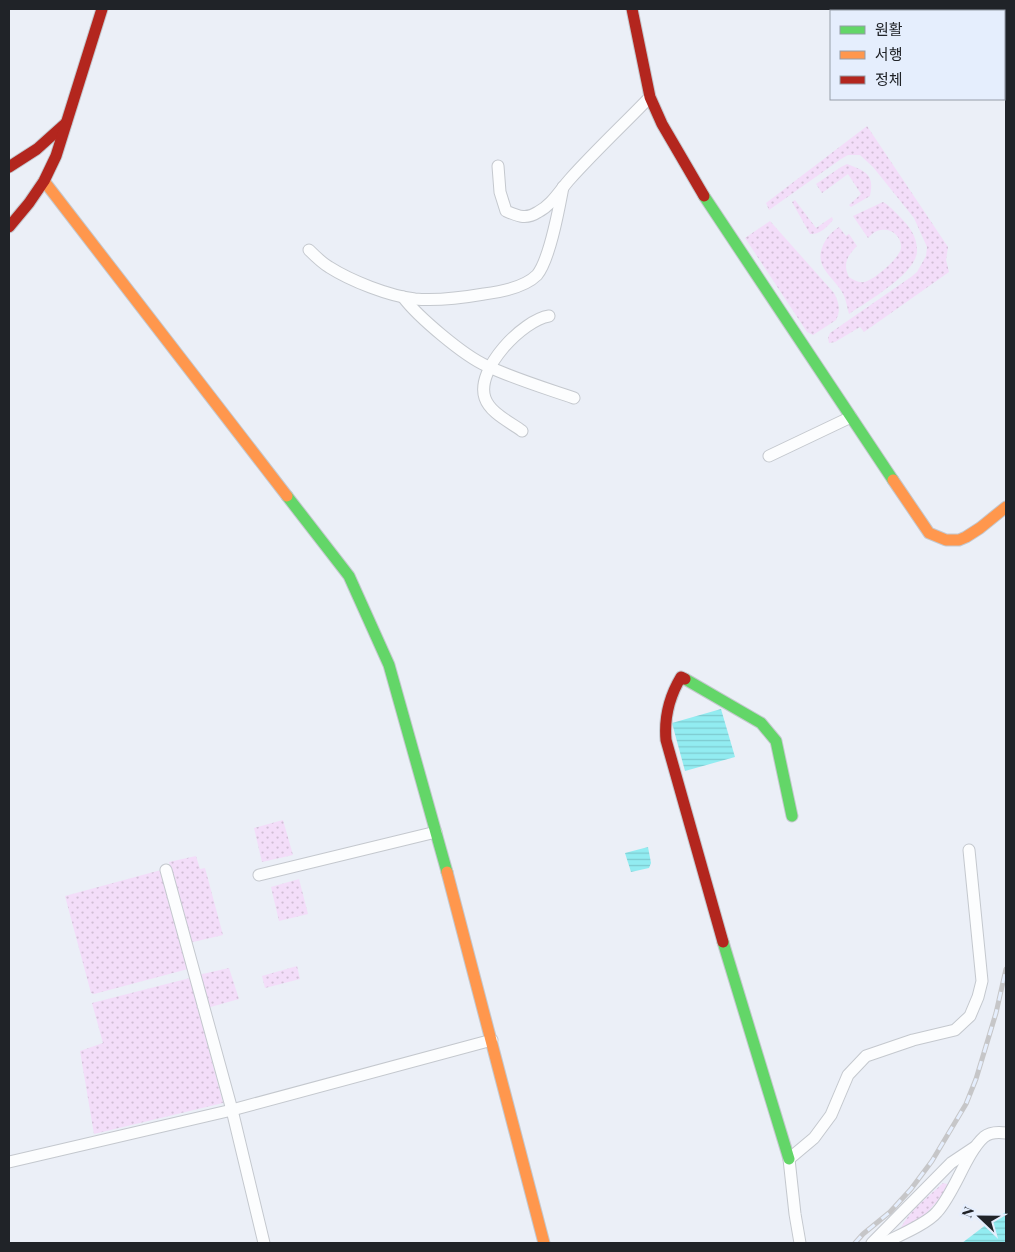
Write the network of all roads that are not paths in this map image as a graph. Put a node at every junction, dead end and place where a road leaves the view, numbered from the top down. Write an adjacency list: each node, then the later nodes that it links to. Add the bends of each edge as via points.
1 (102, 9): 4 (street)
2 (632, 9): 3 (street)
3 (650, 97): 8 (street); 15 (street, via 695,182)
4 (66, 123): 6 (street, via 37,149); 7 (street)
5 (498, 166): 8 (street, via 500,192 506,211 519,217 539,212)
6 (9, 167)
7 (44, 181): 9 (street); 20 (street, via 349,576 389,666)
8 (563, 187): 11 (street, via 542,267 528,282 498,292 454,299)
9 (9, 227)
10 (309, 250): 11 (street, via 346,276)
11 (403, 297): 13 (street, via 453,343)
12 (549, 316): 13 (street, via 532,322)
13 (489, 367): 14 (street); 16 (street, via 484,384 490,407)
14 (574, 398)
15 (851, 417): 17 (street); 18 (street, via 929,533 941,540 953,542 968,536)
16 (522, 431)
17 (769, 456)
18 (1006, 507)
19 (792, 816): 28 (street, via 776,741 761,723 681,677 666,712 666,740)
20 (436, 832): 23 (street); 24 (street)
21 (969, 850): 28 (street, via 982,980 970,1016 955,1030 866,1056 848,1075 831,1116 814,1138)
22 (166, 870): 25 (street)
23 (259, 875)
24 (492, 1040): 25 (street); 31 (street)
25 (232, 1110): 29 (street); 30 (street)
26 (1006, 1133): 27 (street, via 985,1135)
27 (976, 1147): 33 (street, via 950,1164); 34 (street, via 937,1213)
28 (789, 1160): 32 (street)
29 (9, 1162)
30 (264, 1243)
31 (544, 1243)
32 (800, 1243)
33 (872, 1243)
34 (884, 1243)

